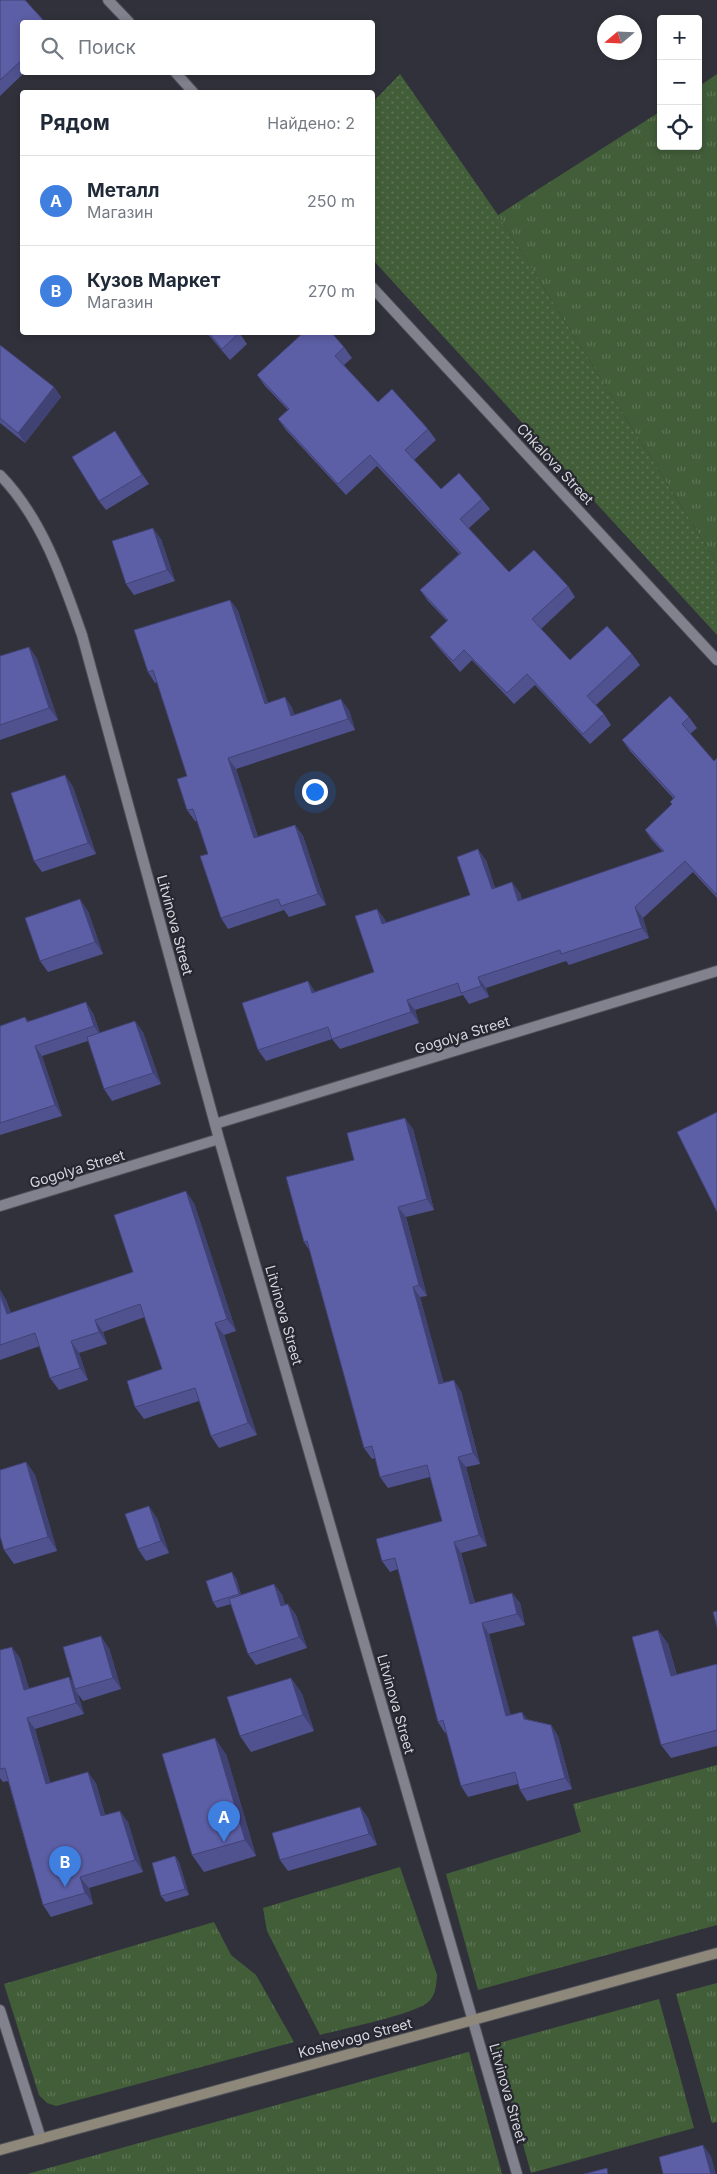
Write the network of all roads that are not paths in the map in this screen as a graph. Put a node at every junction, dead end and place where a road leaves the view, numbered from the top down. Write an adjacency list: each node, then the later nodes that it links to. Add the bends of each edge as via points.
1 (108, 0): 2 (street)
2 (127, 20)
3 (178, 75): 4 (street)
4 (191, 90)
5 (375, 290): 7 (street, Chkalova Street)
6 (0, 476): 9 (street, Litvinova Street, via 22,502 41,534 64,582 82,636)
7 (717, 660)
8 (717, 971): 9 (street, Gogolya Street)
9 (215, 1124): 10 (street, Litvinova Street)
10 (219, 1140): 11 (street, Gogolya Street); 14 (street, Litvinova Street)
11 (0, 1206)
12 (717, 1953): 14 (main road, Koshevogo Street)
13 (0, 2010): 15 (street)
14 (472, 2020): 15 (main road, Koshevogo Street); 17 (street, Litvinova Street)
15 (41, 2139): 16 (main road, Koshevogo Street)
16 (0, 2150)
17 (516, 2174)

